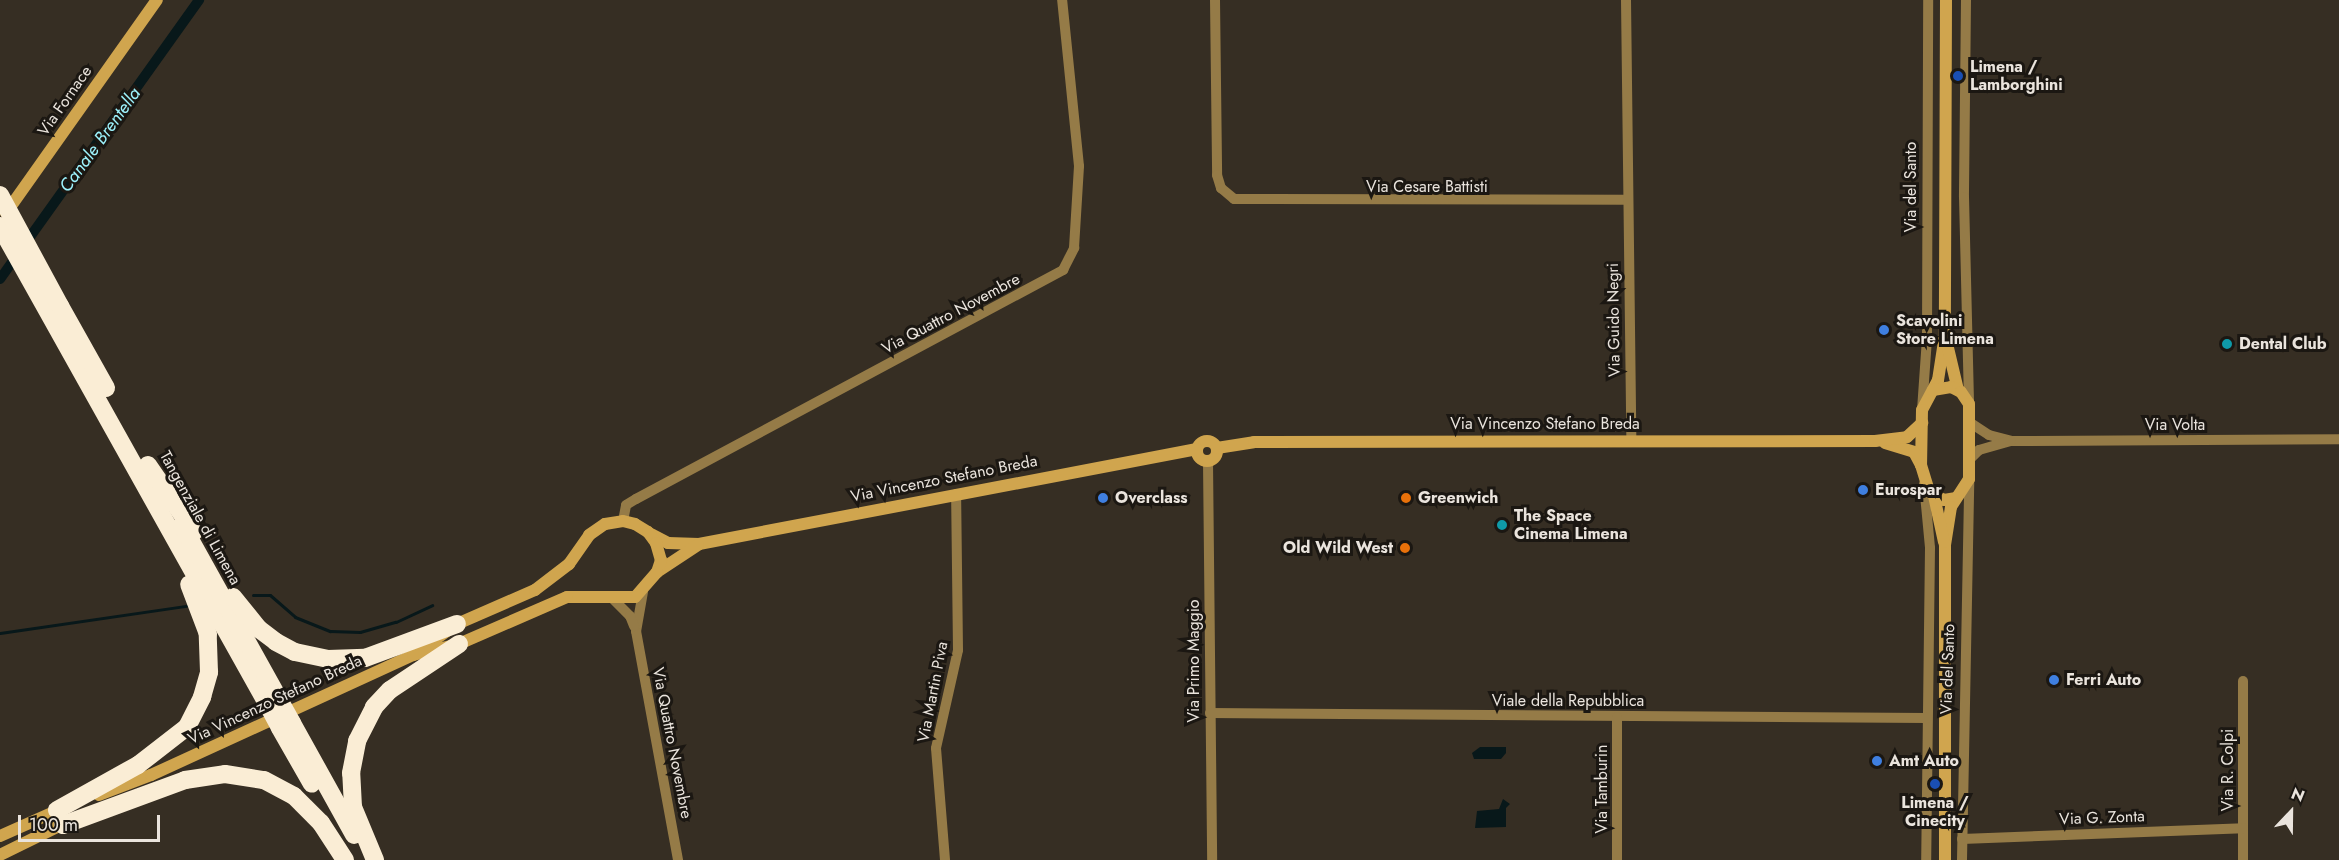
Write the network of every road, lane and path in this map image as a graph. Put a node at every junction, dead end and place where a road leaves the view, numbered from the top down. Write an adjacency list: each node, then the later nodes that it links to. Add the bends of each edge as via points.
1 (157, 0): 12 (street, Via Fornace)
2 (1062, 0): 37 (street, Via Quattro Novembre, via 1079,166 1074,248 1063,270 636,499 626,505)
3 (1215, 0): 11 (street, Via Cesare Battisti, via 1217,175 1221,188 1234,199)
4 (1626, 0): 11 (street)
5 (1928, 0): 8 (street, Via del Santo)
6 (1946, 0): 9 (street)
7 (1966, 0): 18 (street, via 1964,197)
8 (1928, 36): 9 (street); 19 (street, Via del Santo, via 1927,338)
9 (1946, 36): 15 (street)
10 (0, 195): 14 (highway, Tangenziale di Limena, bridge)
11 (1626, 200): 22 (street, Via Guido Negri)
12 (0, 222)
13 (0, 226): 14 (highway, Tangenziale di Limena)
14 (57, 313): 31 (highway, Tangenziale di Limena)
15 (1945, 335): 16 (street, Via del Santo, via 1941,369); 17 (street)
16 (1933, 390): 17 (street); 19 (street, Via del Santo)
17 (1958, 390): 18 (street)
18 (1969, 404): 20 (street, Via del Santo)
19 (1922, 410): 21 (street, Via del Santo)
20 (1969, 422): 25 (street, via 1989,435); 28 (street, Via del Santo)
21 (1922, 423): 24 (street, Via Vincenzo Stefano Breda, via 1907,437); 30 (street, Via del Santo)
22 (1631, 439): 24 (street, Via Vincenzo Stefano Breda); 26 (street, Via Vincenzo Stefano Breda, via 1244,442)
23 (2339, 439): 25 (street, Via Volta)
24 (1875, 441): 30 (street, Via Vincenzo Stefano Breda, via 1907,448)
25 (2011, 441): 28 (street, via 1979,450)
26 (1217, 448): 27 (street, Via Vincenzo Stefano Breda, via 1205,441); 29 (street, via 1216,457)
27 (1197, 449): 29 (street, via 1199,458); 34 (street, Via Vincenzo Stefano Breda)
28 (1970, 460): 32 (street, Via del Santo)
29 (1208, 462): 51 (street, Via Primo Maggio)
30 (1921, 465): 33 (street, Via del Santo)
31 (142, 466): 44 (highway, via 173,498 228,591 252,621 295,652 328,659 365,658); 54 (highway, Tangenziale di Limena, bridge); 55 (highway, via 153,513 208,634 209,672 187,727 165,747)
32 (1969, 479): 36 (street); 50 (street, Via del Santo)
33 (1924, 484): 35 (street); 53 (street, Via del Santo, via 1930,548)
34 (956, 494): 39 (street, Via Vincenzo Stefano Breda); 65 (street, Via Martin Piva, via 958,650 936,748)
35 (1934, 496): 36 (street); 40 (street)
36 (1955, 498): 40 (street)
37 (623, 521): 38 (street, Via Vincenzo Stefano Breda); 44 (street, Via Vincenzo Stefano Breda, via 594,531 569,564 535,590)
38 (648, 532): 39 (street, Via Vincenzo Stefano Breda, via 668,543); 41 (street, via 661,560)
39 (699, 544): 41 (street, Via Vincenzo Stefano Breda)
40 (1945, 546): 49 (street)
41 (657, 572): 42 (street, Via Vincenzo Stefano Breda)
42 (643, 592): 43 (street, Via Vincenzo Stefano Breda, via 635,597); 45 (street, Via Quattro Novembre)
43 (612, 598): 45 (street, Via Quattro Novembre, via 630,616); 46 (street, Via Vincenzo Stefano Breda, via 567,597)
44 (457, 624): 47 (street, Via Vincenzo Stefano Breda)
45 (636, 631): 64 (street, Via Quattro Novembre)
46 (459, 644): 47 (street, Via Vincenzo Stefano Breda); 63 (highway, via 390,690 374,707 357,741 351,773 353,807)
47 (413, 655): 55 (street, Via Vincenzo Stefano Breda)
48 (2243, 681): 56 (street, Via R. Colpi)
49 (1945, 686): 50 (street); 69 (street)
50 (1965, 686): 58 (street, Via del Santo)
51 (1209, 713): 52 (street, Viale della Repubblica); 66 (street, Via Primo Maggio)
52 (1617, 717): 53 (street, Viale della Repubblica); 67 (street, Via Tamburin)
53 (1927, 718): 68 (street, Via del Santo)
54 (286, 725): 61 (highway, Tangenziale di Limena); 62 (highway, Tangenziale di Limena)
55 (60, 817): 57 (street, Via Vincenzo Stefano Breda); 59 (street, Via Vincenzo Stefano Breda); 60 (highway, via 185,780 225,774 264,780 294,796 321,823)
56 (2244, 828): 58 (street, Via G. Zonta); 71 (street, Via R. Colpi)
57 (0, 836)
58 (1962, 839): 70 (street, Via del Santo)
59 (0, 855)
60 (345, 860)
61 (354, 860)
62 (368, 860)
63 (375, 860)
64 (678, 860)
65 (945, 860)
66 (1212, 860)
67 (1617, 860)
68 (1926, 860)
69 (1945, 860)
70 (1962, 860)
71 (2244, 860)

